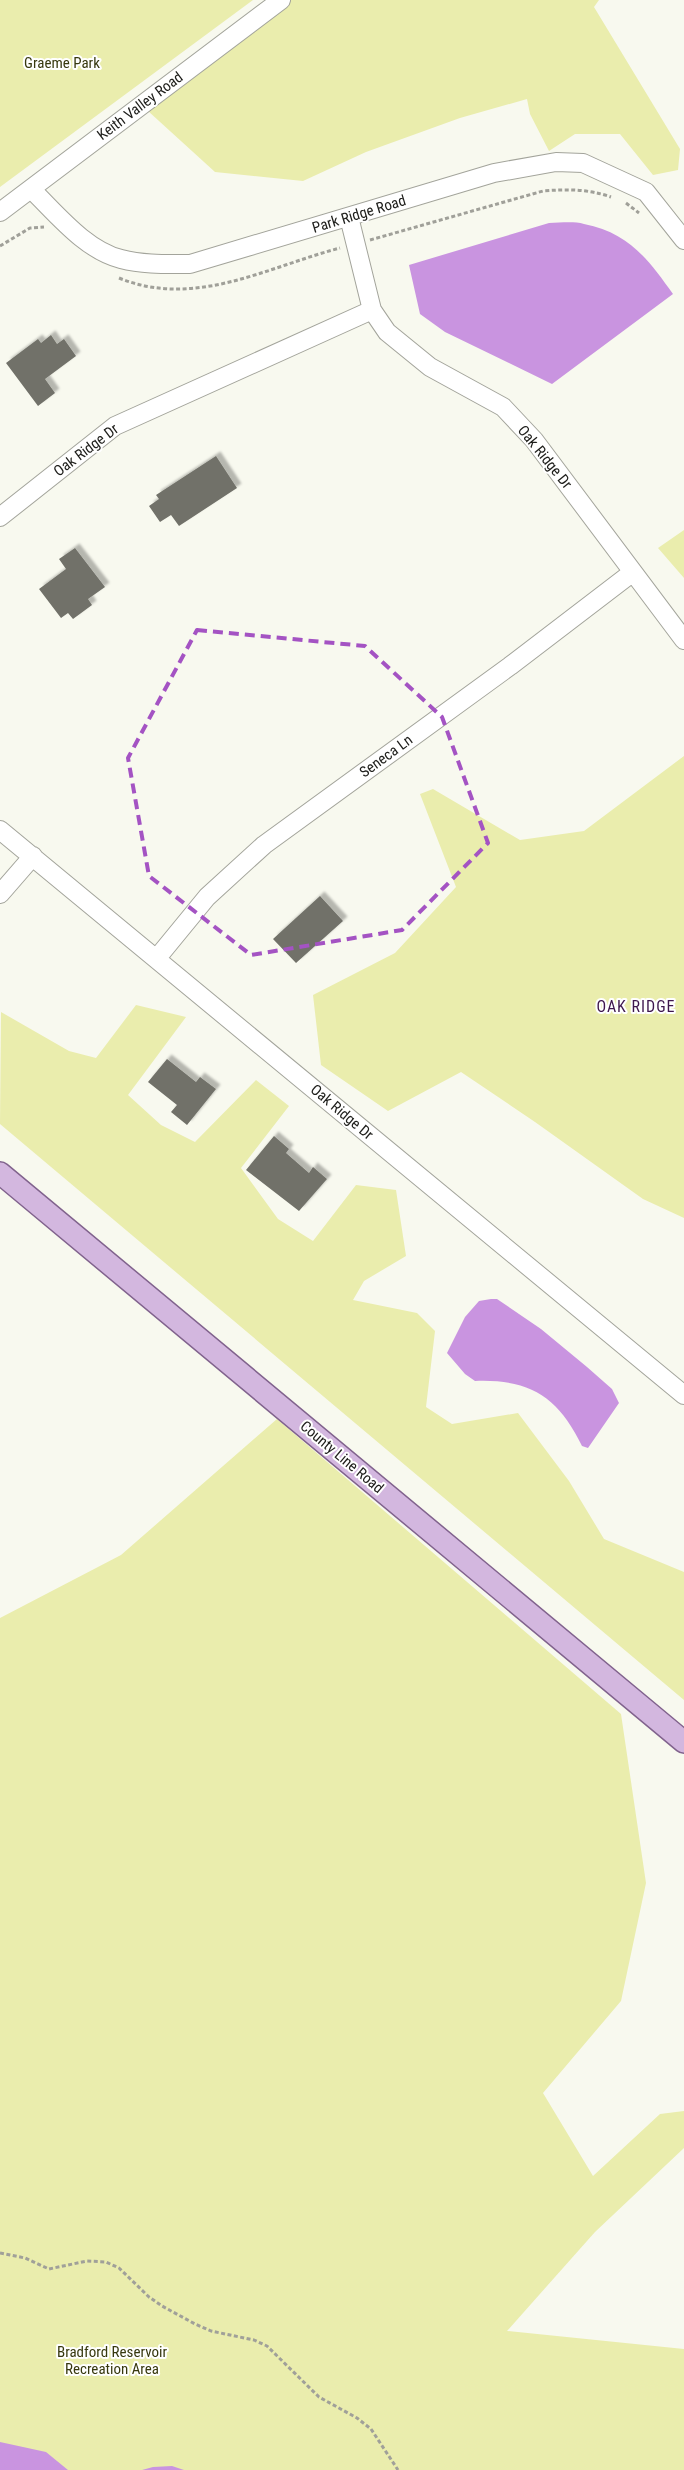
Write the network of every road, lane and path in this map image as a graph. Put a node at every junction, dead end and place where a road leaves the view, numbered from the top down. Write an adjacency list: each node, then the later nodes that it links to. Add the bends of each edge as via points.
1 (280, 0): 2 (street, Keith Valley Road)
2 (31, 189): 3 (street, Keith Valley Road); 4 (street, Park Ridge Road, via 91,244 120,259 152,264 190,264)
3 (0, 212)
4 (349, 217): 5 (street, Park Ridge Road, via 494,172 556,162 583,163 646,192); 6 (street, Oak Ridge Dr)
5 (684, 240)
6 (372, 310): 7 (street, Oak Ridge Dr, via 115,426); 8 (street, Oak Ridge Dr, via 387,332 430,367 503,407 534,440)
7 (0, 517)
8 (633, 572): 9 (street, Oak Ridge Dr); 13 (street, Seneca Ln, via 264,845 207,897)
9 (684, 640)
10 (0, 830): 11 (street, Oak Ridge Dr)
11 (33, 856): 12 (street); 13 (street, Oak Ridge Dr)
12 (0, 894)
13 (156, 958): 15 (street, Oak Ridge Dr)
14 (0, 1172): 16 (main road, County Line Road)
15 (684, 1395)
16 (684, 1742)
17 (0, 2252): 18 (path, via 49,2269 87,2261 106,2262 120,2268 162,2306 211,2332 254,2340 267,2346 319,2396 371,2428)
18 (398, 2470)

